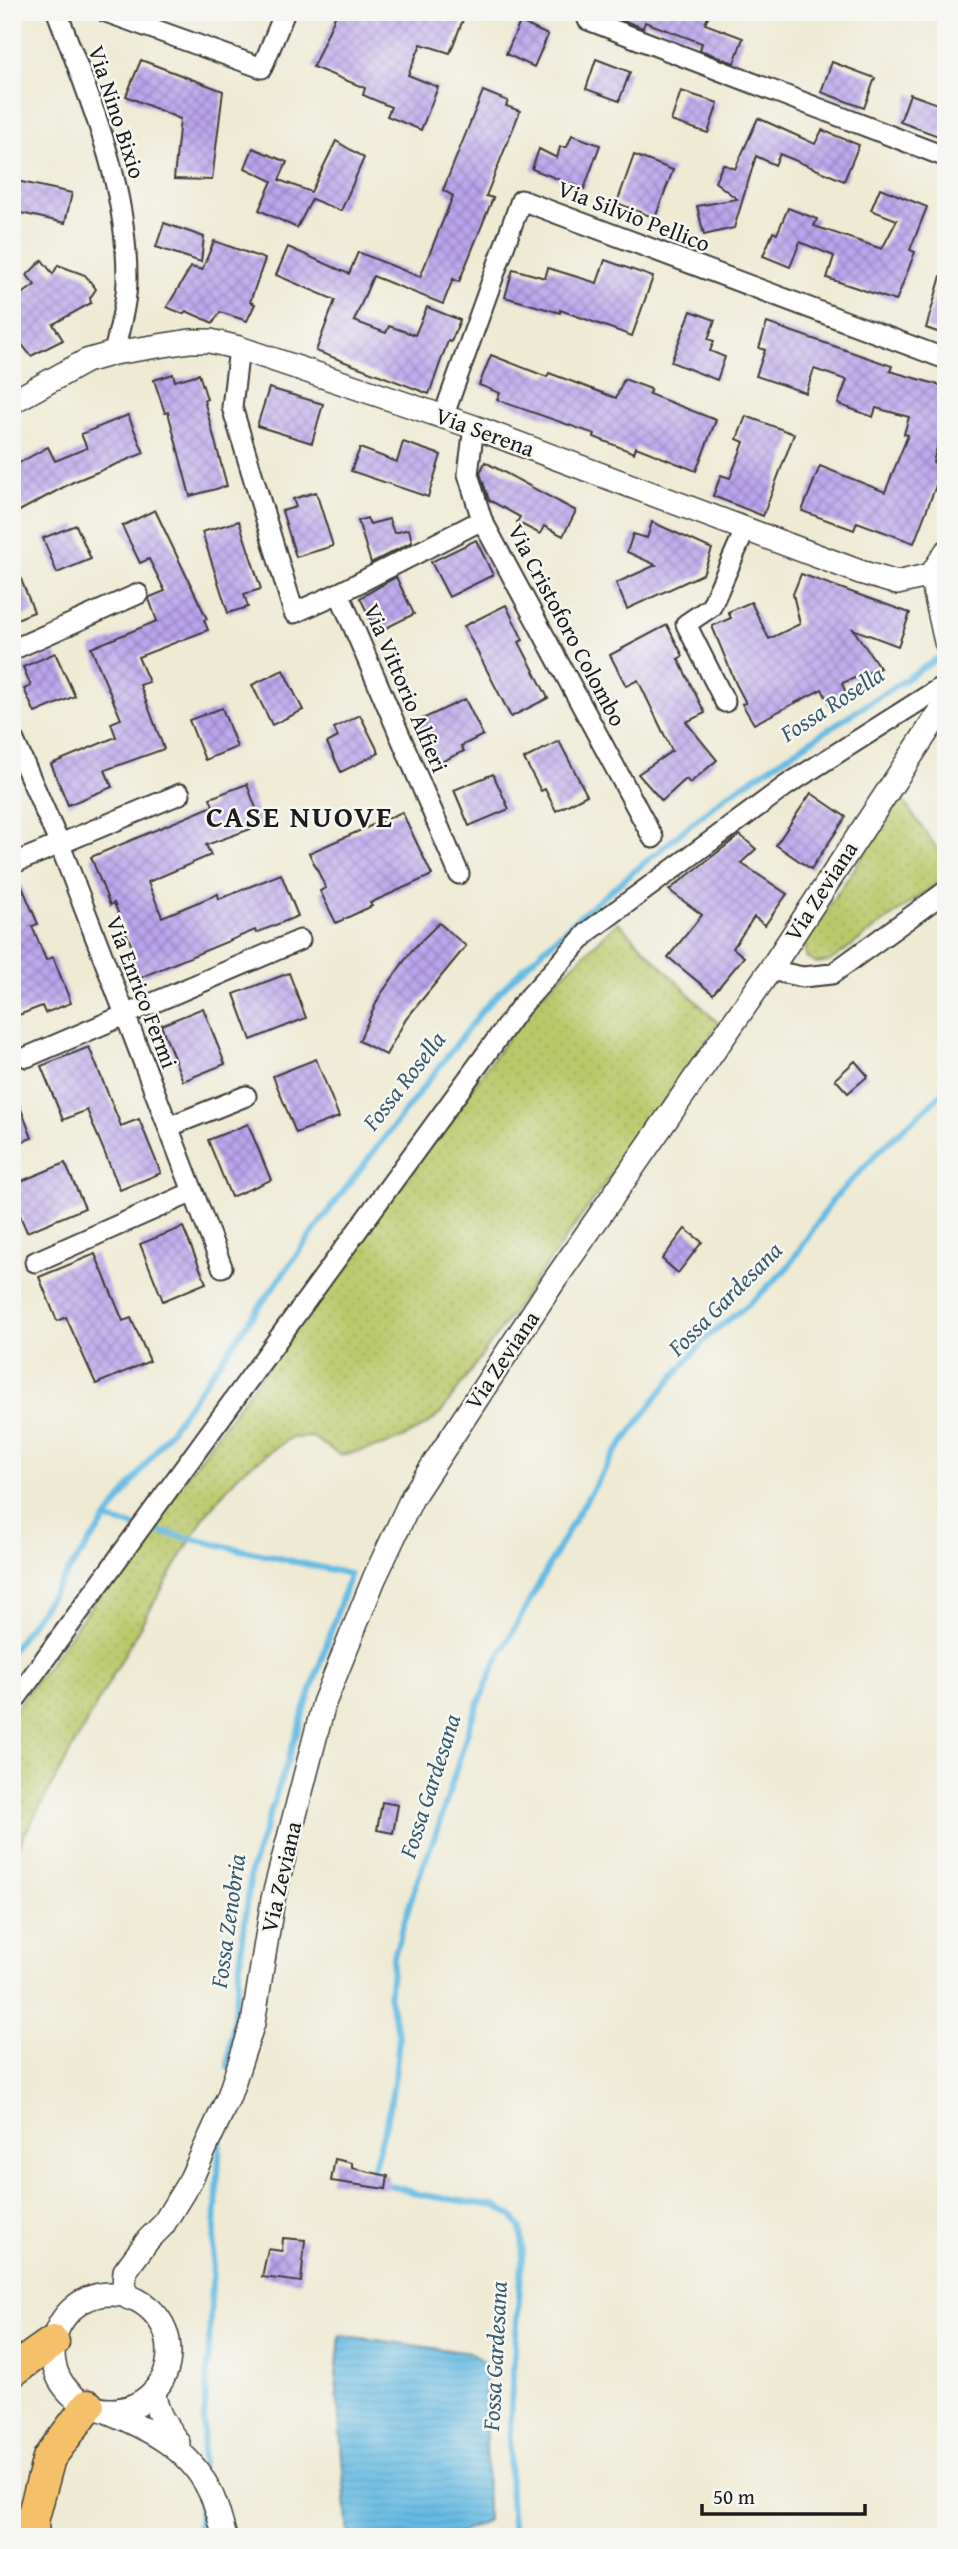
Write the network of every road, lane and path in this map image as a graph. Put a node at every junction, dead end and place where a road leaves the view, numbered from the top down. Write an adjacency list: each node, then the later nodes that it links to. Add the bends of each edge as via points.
1 (57, 12): 7 (street, Via Nino Bixio, via 111,159 120,201 128,282)
2 (106, 12): 3 (street, via 262,68)
3 (285, 12)
4 (588, 20): 5 (street)
5 (946, 157)
6 (239, 348): 7 (street, Via Serena, via 190,341); 10 (street, Via Serena); 16 (street, via 232,407 295,613)
7 (114, 353): 9 (street, Via Serena, via 86,361)
8 (946, 359): 10 (street, Via Silvio Pellico, via 521,200)
9 (12, 402)
10 (443, 417): 11 (street, Via Serena)
11 (474, 427): 12 (street, Via Cristoforo Colombo, via 468,474); 13 (street, Via Serena)
12 (482, 520): 16 (street, Via Vittorio Alfieri); 25 (street, Via Cristoforo Colombo)
13 (745, 530): 15 (street, Via Serena, via 897,583); 21 (street, via 711,607 686,624)
14 (946, 552): 15 (street)
15 (931, 575): 18 (street)
16 (339, 593): 28 (street, Via Vittorio Alfieri)
17 (138, 594): 19 (street)
18 (944, 638)
19 (12, 650)
20 (946, 684): 39 (street, via 787,786 590,931 521,1006)
21 (725, 702)
22 (946, 703): 31 (street, Via Zeviana)
23 (12, 736): 26 (street, Via Enrico Fermi)
24 (180, 794): 26 (street)
25 (653, 838)
26 (60, 845): 27 (street); 32 (street, Via Enrico Fermi)
27 (12, 864)
28 (459, 874)
29 (946, 891): 31 (street, via 832,974 803,977)
30 (300, 940): 32 (street)
31 (770, 970): 40 (street, Via Zeviana, via 552,1284 413,1496 373,1579 324,1703 273,1899 253,2023 229,2096 191,2179)
32 (125, 1016): 33 (street); 35 (street, Via Enrico Fermi)
33 (27, 1057)
34 (246, 1096): 35 (street)
35 (168, 1127): 36 (street, Via Enrico Fermi)
36 (193, 1192): 37 (street); 38 (street, Via Enrico Fermi)
37 (35, 1262)
38 (222, 1267)
39 (12, 1704)
40 (163, 2225): 41 (street, via 125,2271); 42 (street, via 137,2244 112,2273 66,2303)
41 (129, 2298): 42 (street, via 105,2294 87,2299 71,2309); 44 (street, via 156,2316 165,2332 166,2370)
42 (54, 2339): 43 (highway); 45 (street, via 52,2361 59,2380 71,2395)
43 (12, 2371)
44 (154, 2391): 45 (street, via 131,2407); 46 (street, via 164,2425)
45 (97, 2408): 46 (street, via 158,2434); 47 (highway, via 49,2458 32,2521)
46 (203, 2479): 48 (street)
47 (33, 2537)
48 (225, 2537)

